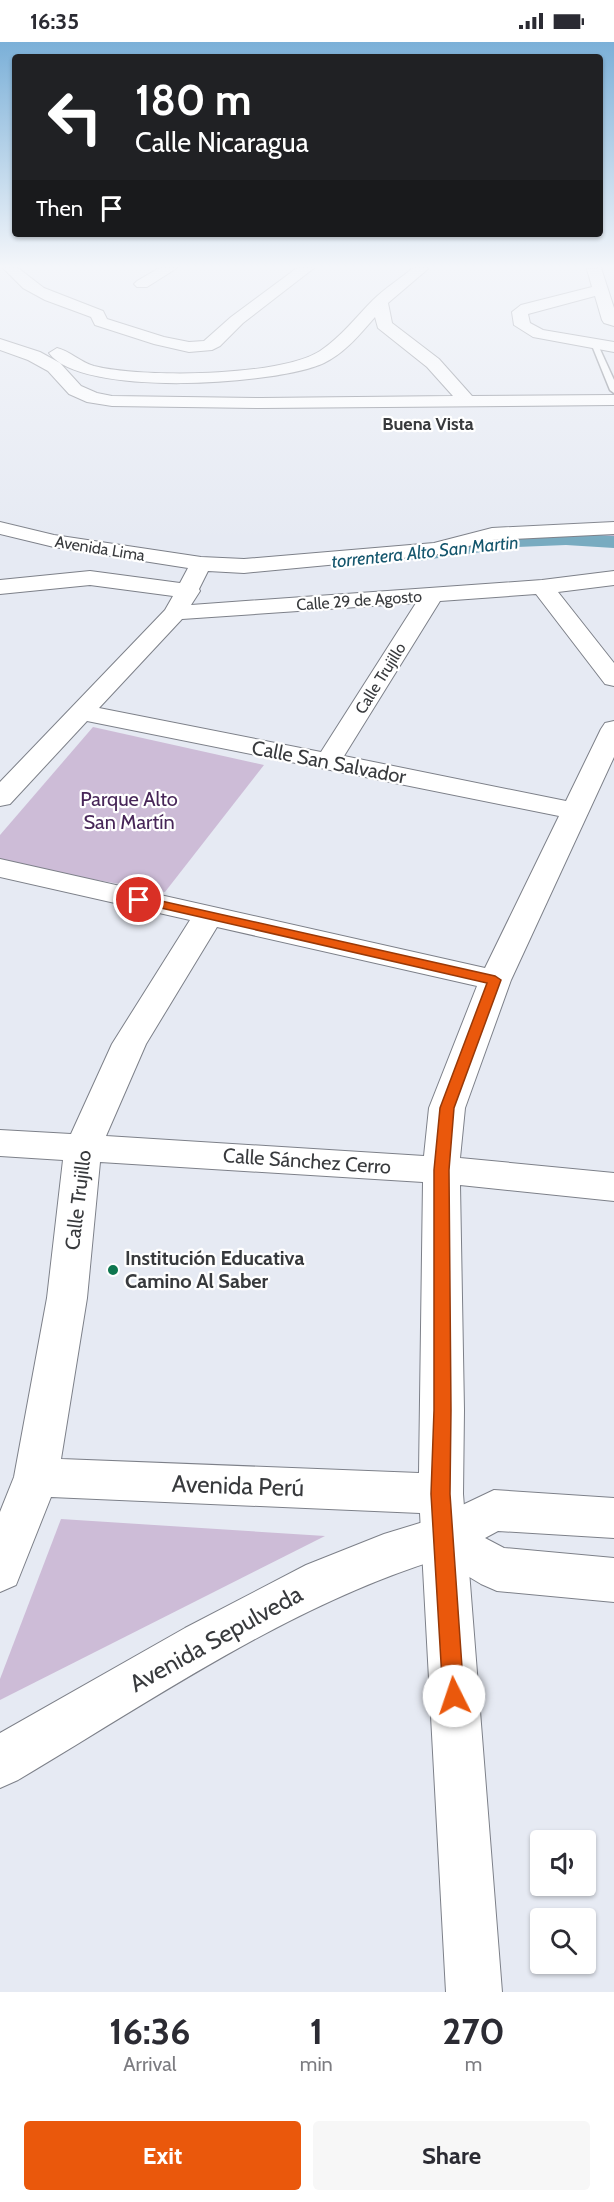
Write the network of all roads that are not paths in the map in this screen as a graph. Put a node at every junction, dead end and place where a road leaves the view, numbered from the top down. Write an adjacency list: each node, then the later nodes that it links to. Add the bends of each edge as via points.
1 (39, 359): 8 (street, via 54,367 75,390 112,401)
2 (65, 359): 3 (street, via 91,370 149,377 286,369)
3 (318, 359)
4 (428, 359): 8 (street)
5 (600, 359): 6 (lane)
6 (614, 390)
7 (614, 400): 8 (street)
8 (467, 401)
9 (0, 528): 11 (street, Avenida Lima, via 54,541)
10 (614, 528): 11 (street, Avenida Lima, via 492,534 434,549 352,558 244,566)
11 (201, 564): 16 (street)
12 (614, 578): 14 (street, Calle 29 de Agosto)
13 (28, 584): 15 (street); 16 (street, via 90,578); 18 (street)
14 (542, 586): 17 (street, Calle 29 de Agosto); 20 (street)
15 (0, 587)
16 (189, 591): 19 (street)
17 (432, 595): 19 (street, Calle 29 de Agosto); 23 (street, Calle Trujillo)
18 (0, 610)
19 (175, 613): 21 (street)
20 (614, 679)
21 (82, 712): 23 (street, Calle San Salvador); 24 (street)
22 (614, 729): 25 (street)
23 (328, 761): 25 (street, Calle San Salvador)
24 (0, 798)
25 (576, 811): 28 (street)
26 (0, 868): 27 (street)
27 (209, 915): 28 (street); 30 (street, Calle Trujillo, via 129,1044)
28 (495, 980): 31 (street, via 447,1108)
29 (0, 1143): 30 (street, Calle Sánchez Cerro)
30 (83, 1147): 31 (street, Calle Sánchez Cerro); 33 (street, Calle Trujillo, via 66,1298)
31 (441, 1170): 32 (street, Calle Sánchez Cerro); 34 (street)
32 (614, 1187)
33 (36, 1478): 34 (street, Avenida Perú); 36 (street)
34 (442, 1515): 35 (street, via 494,1510); 37 (street, Avenida Perú, via 497,1569); 38 (street, Avenida Sepulveda, via 384,1555 323,1580 202,1644); 39 (street)
35 (614, 1518)
36 (0, 1570)
37 (614, 1581)
38 (0, 1762)
39 (474, 1992)

